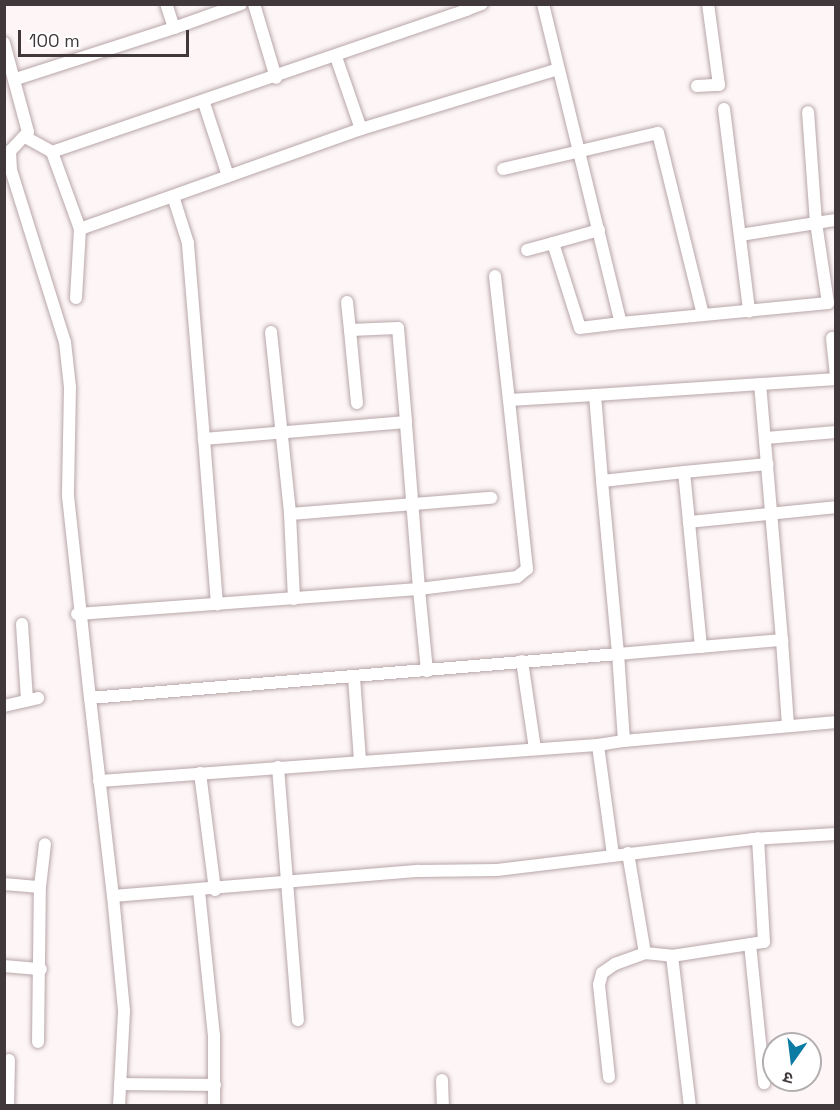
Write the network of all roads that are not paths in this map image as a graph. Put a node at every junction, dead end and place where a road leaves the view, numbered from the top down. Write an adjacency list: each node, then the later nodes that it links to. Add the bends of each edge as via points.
1 (166, 4): 8 (street)
2 (241, 4): 8 (street)
3 (254, 4): 12 (street)
4 (482, 4): 7 (street)
5 (543, 4): 11 (street)
6 (708, 4): 14 (street, via 719,85)
7 (466, 7): 10 (street)
8 (174, 28): 13 (street)
9 (4, 43): 13 (street)
10 (336, 57): 12 (street); 18 (street)
11 (558, 69): 18 (street); 21 (street)
12 (276, 78): 15 (street)
13 (16, 79): 19 (street)
14 (697, 86)
15 (204, 103): 22 (street); 24 (street)
16 (724, 109): 30 (street)
17 (808, 112): 27 (street)
18 (360, 129): 24 (street)
19 (27, 138): 20 (street); 22 (street)
20 (8, 148): 65 (street, via 11,170 65,342)
21 (578, 150): 23 (street); 29 (street); 38 (street, via 658,133)
22 (52, 152): 28 (street)
23 (503, 169)
24 (228, 176): 25 (street)
25 (173, 196): 28 (street); 52 (street, via 188,243)
26 (836, 220): 27 (street)
27 (816, 223): 30 (street); 36 (street)
28 (80, 229): 34 (street)
29 (599, 230): 31 (street); 39 (street)
30 (740, 235): 37 (street)
31 (553, 243): 32 (street); 39 (street, via 580,328)
32 (528, 250)
33 (495, 276): 46 (street)
34 (76, 298)
35 (347, 302): 40 (street)
36 (832, 302): 37 (street)
37 (749, 310): 38 (street)
38 (703, 315): 39 (street)
39 (621, 323)
40 (350, 330): 47 (street); 48 (street, via 398,328)
41 (271, 332): 49 (street)
42 (832, 338): 43 (street)
43 (836, 378): 44 (street)
44 (760, 384): 45 (street); 51 (street)
45 (595, 395): 46 (street); 55 (street)
46 (509, 400): 62 (street, via 527,569 517,577)
47 (357, 404)
48 (406, 423): 49 (street); 57 (street)
49 (281, 430): 52 (street); 60 (street)
50 (836, 432): 51 (street)
51 (766, 438): 53 (street)
52 (204, 439): 64 (street)
53 (768, 464): 54 (street); 59 (street)
54 (684, 472): 55 (street); 61 (street)
55 (602, 481): 69 (street)
56 (491, 498): 57 (street)
57 (413, 504): 60 (street); 62 (street)
58 (836, 507): 59 (street)
59 (773, 513): 61 (street); 67 (street)
60 (290, 514): 63 (street)
61 (689, 522): 68 (street)
62 (419, 589): 63 (street); 71 (street)
63 (294, 599): 64 (street)
64 (217, 604): 65 (street)
65 (77, 614): 73 (street)
66 (22, 624): 74 (street, via 32,699)
67 (782, 640): 68 (street); 76 (street)
68 (700, 647): 69 (street)
69 (618, 654): 70 (street); 77 (street)
70 (522, 661): 71 (street); 79 (street)
71 (427, 671): 72 (street)
72 (354, 677): 73 (street); 80 (street)
73 (90, 698): 83 (street)
74 (4, 706)
75 (836, 722): 76 (street)
76 (788, 726): 77 (street)
77 (624, 741): 78 (street)
78 (598, 745): 79 (street); 88 (street)
79 (536, 749): 80 (street)
80 (360, 760): 81 (street)
81 (278, 767): 82 (street); 89 (street)
82 (200, 773): 83 (street); 92 (street)
83 (99, 781): 94 (street)
84 (836, 834): 85 (street)
85 (759, 838): 87 (street); 95 (street, via 764,942)
86 (45, 844): 91 (street)
87 (628, 854): 88 (street); 96 (street)
88 (613, 855): 89 (street, via 497,870)
89 (286, 882): 92 (street); 100 (street)
90 (4, 884): 91 (street)
91 (40, 887): 99 (street)
92 (215, 890): 93 (street)
93 (199, 891): 94 (street); 107 (street)
94 (112, 896): 106 (street, via 124,1011)
95 (750, 944): 97 (street); 103 (street)
96 (645, 953): 97 (street); 104 (street, via 602,973 599,985)
97 (672, 956): 112 (street)
98 (4, 966): 99 (street)
99 (41, 969): 101 (street)
100 (298, 1020)
101 (38, 1042)
102 (9, 1060): 108 (street)
103 (762, 1063)
104 (609, 1077)
105 (442, 1080): 111 (street)
106 (120, 1084): 107 (street); 109 (street)
107 (214, 1085): 110 (street)
108 (8, 1106)
109 (119, 1106)
110 (214, 1106)
111 (443, 1106)
112 (690, 1106)

